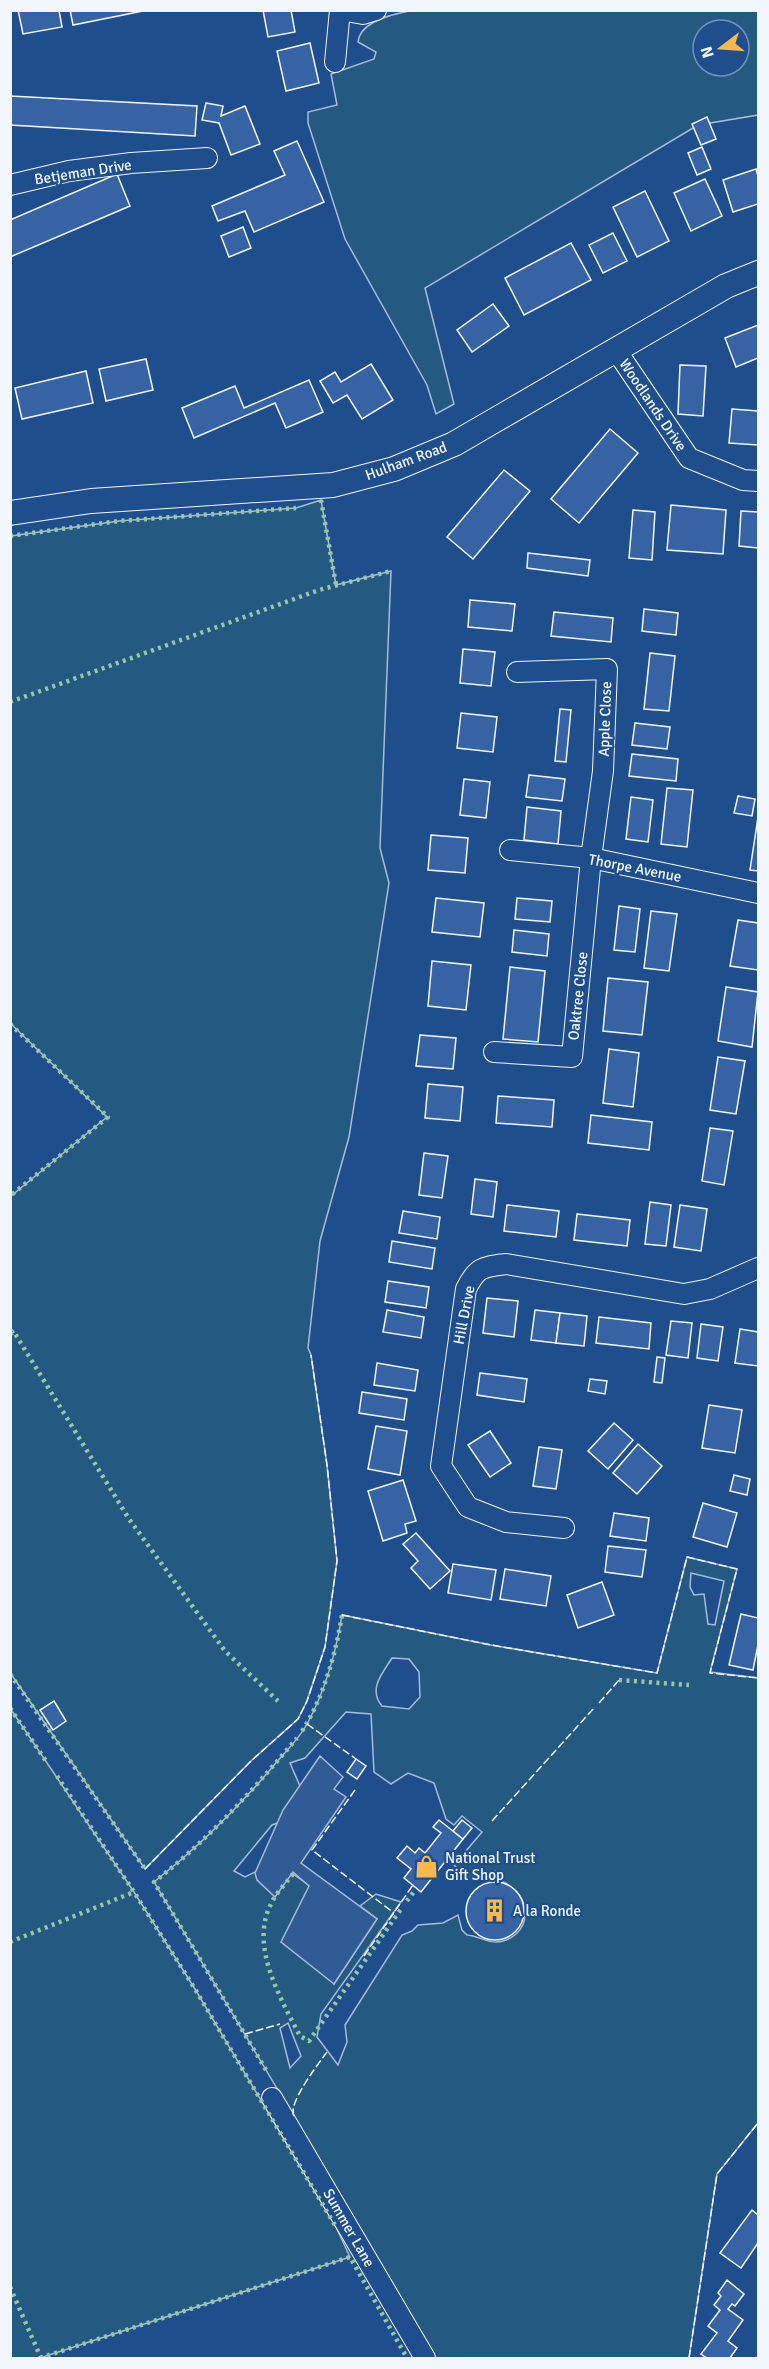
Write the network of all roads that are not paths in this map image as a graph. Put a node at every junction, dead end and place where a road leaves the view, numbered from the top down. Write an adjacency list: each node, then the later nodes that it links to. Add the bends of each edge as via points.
1 (340, 10): 2 (street, via 363,14); 3 (street)
2 (376, 10)
3 (335, 62)
4 (207, 158): 5 (street, Betjeman Drive, via 156,172 131,163 69,171)
5 (10, 185)
6 (759, 273): 7 (street, Hulham Road, via 726,286)
7 (616, 350): 8 (street, Woodlands Drive, via 689,458 744,480); 9 (street, Hulham Road, via 454,444 394,469 322,486 91,501)
8 (759, 481)
9 (10, 513)
10 (517, 672): 12 (street, Apple Close, via 607,669 603,771)
11 (510, 850): 12 (street, Thorpe Avenue)
12 (591, 858): 13 (street, Thorpe Avenue); 14 (street, Oaktree Close, via 572,1057)
13 (759, 893)
14 (494, 1052)
15 (759, 1268): 16 (street, Hill Drive, via 710,1289 684,1294 506,1264 484,1266 473,1274 466,1289 441,1466 468,1507 506,1522)
16 (564, 1528)
17 (272, 2098): 18 (street, Summer Lane)
18 (425, 2358)

